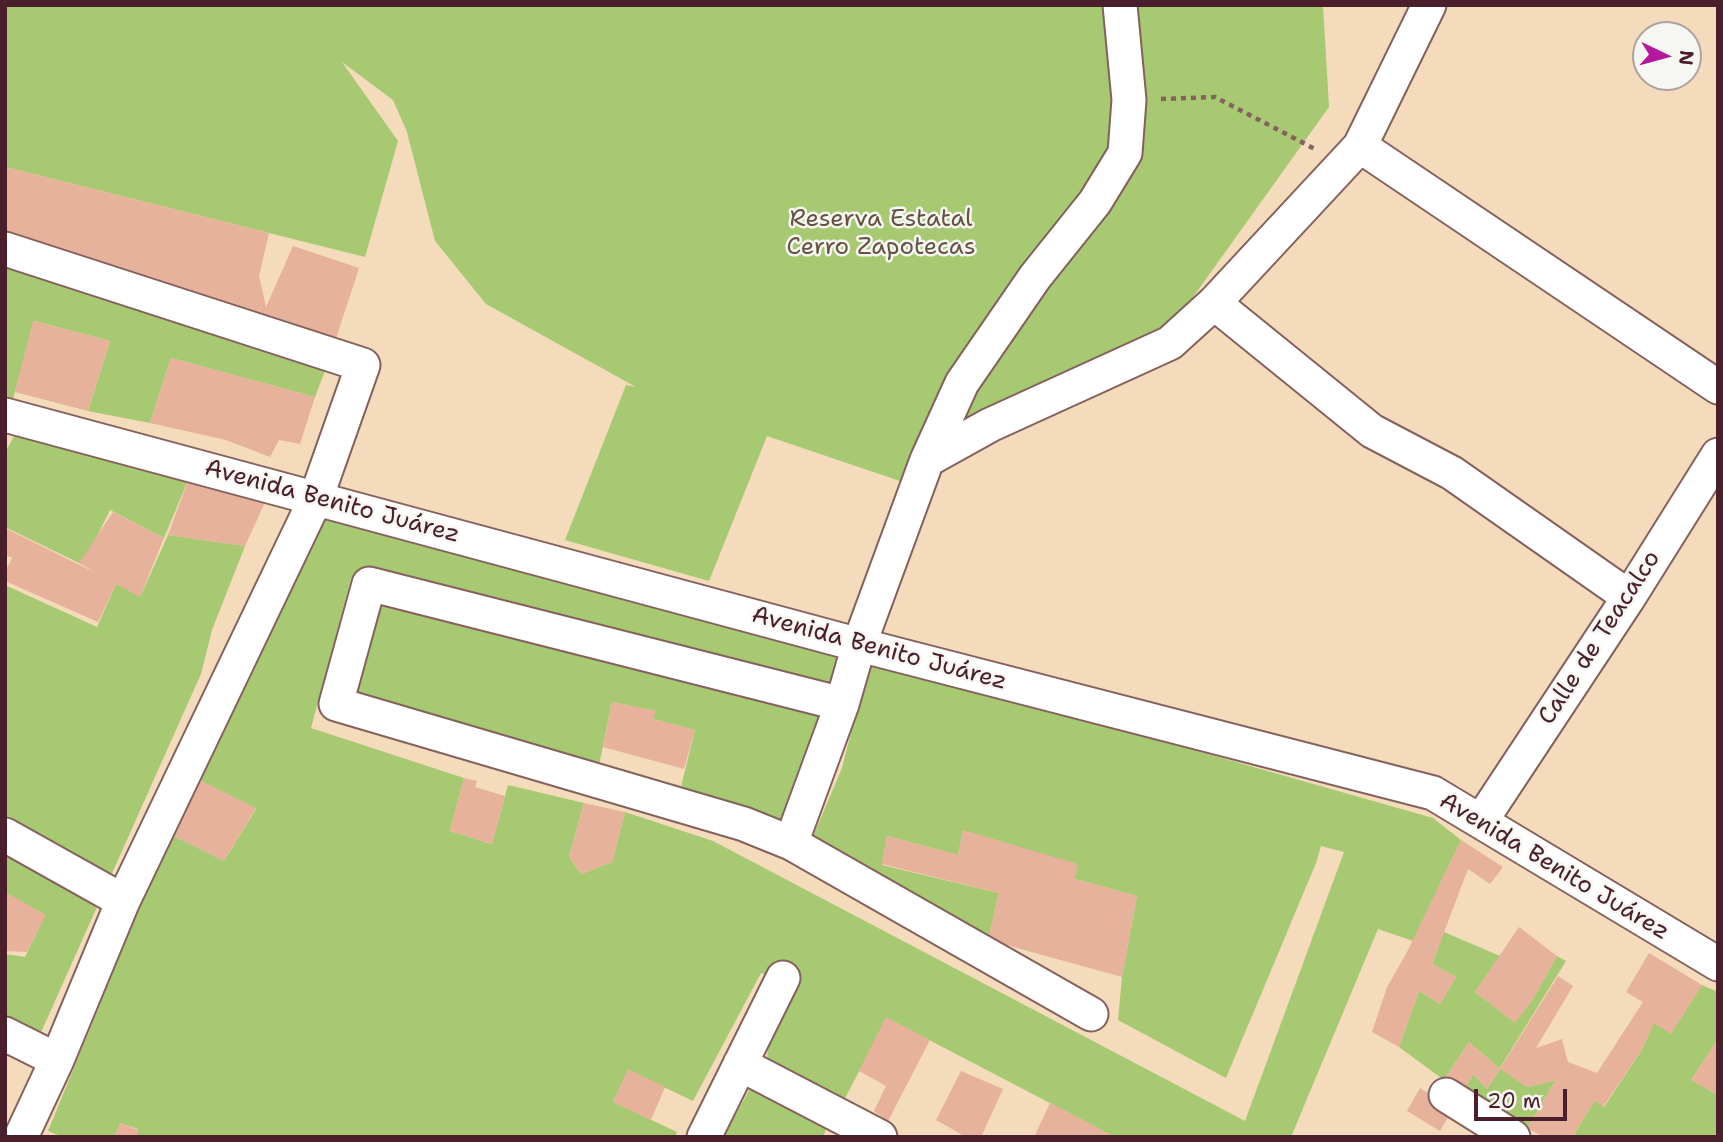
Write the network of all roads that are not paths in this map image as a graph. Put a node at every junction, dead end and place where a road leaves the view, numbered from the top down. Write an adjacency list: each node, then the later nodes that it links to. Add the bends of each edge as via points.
1 (1120, 5): 9 (street, via 1129,100 1125,153 1095,202 1035,277 962,383)
2 (1429, 5): 3 (street)
3 (1352, 155): 5 (street); 6 (street)
4 (5, 249): 10 (street, via 363,365)
5 (1214, 303): 9 (street, via 1170,343 990,425); 11 (street, via 1372,431 1452,473)
6 (1718, 387)
7 (5, 415): 10 (street, Avenida Benito Juárez)
8 (1718, 454): 11 (street, Calle de Teacalco)
9 (928, 460): 12 (street)
10 (316, 498): 12 (street, Avenida Benito Juárez); 17 (street)
11 (1629, 597): 14 (street, Calle de Teacalco)
12 (859, 645): 13 (street); 14 (street, Avenida Benito Juárez, via 1433,793)
13 (842, 704): 16 (street); 16 (street, via 369,584 336,704 744,824)
14 (1481, 821): 18 (street, Avenida Benito Juárez)
15 (5, 835): 17 (street)
16 (791, 843): 20 (street)
17 (123, 901): 22 (street)
18 (1718, 964)
19 (783, 978): 23 (street)
20 (1091, 1014)
21 (5, 1034): 22 (street)
22 (57, 1060): 25 (street)
23 (740, 1064): 26 (street); 27 (street)
24 (1446, 1095): 28 (street)
25 (21, 1137)
26 (704, 1137)
27 (880, 1137)
28 (1513, 1137)

